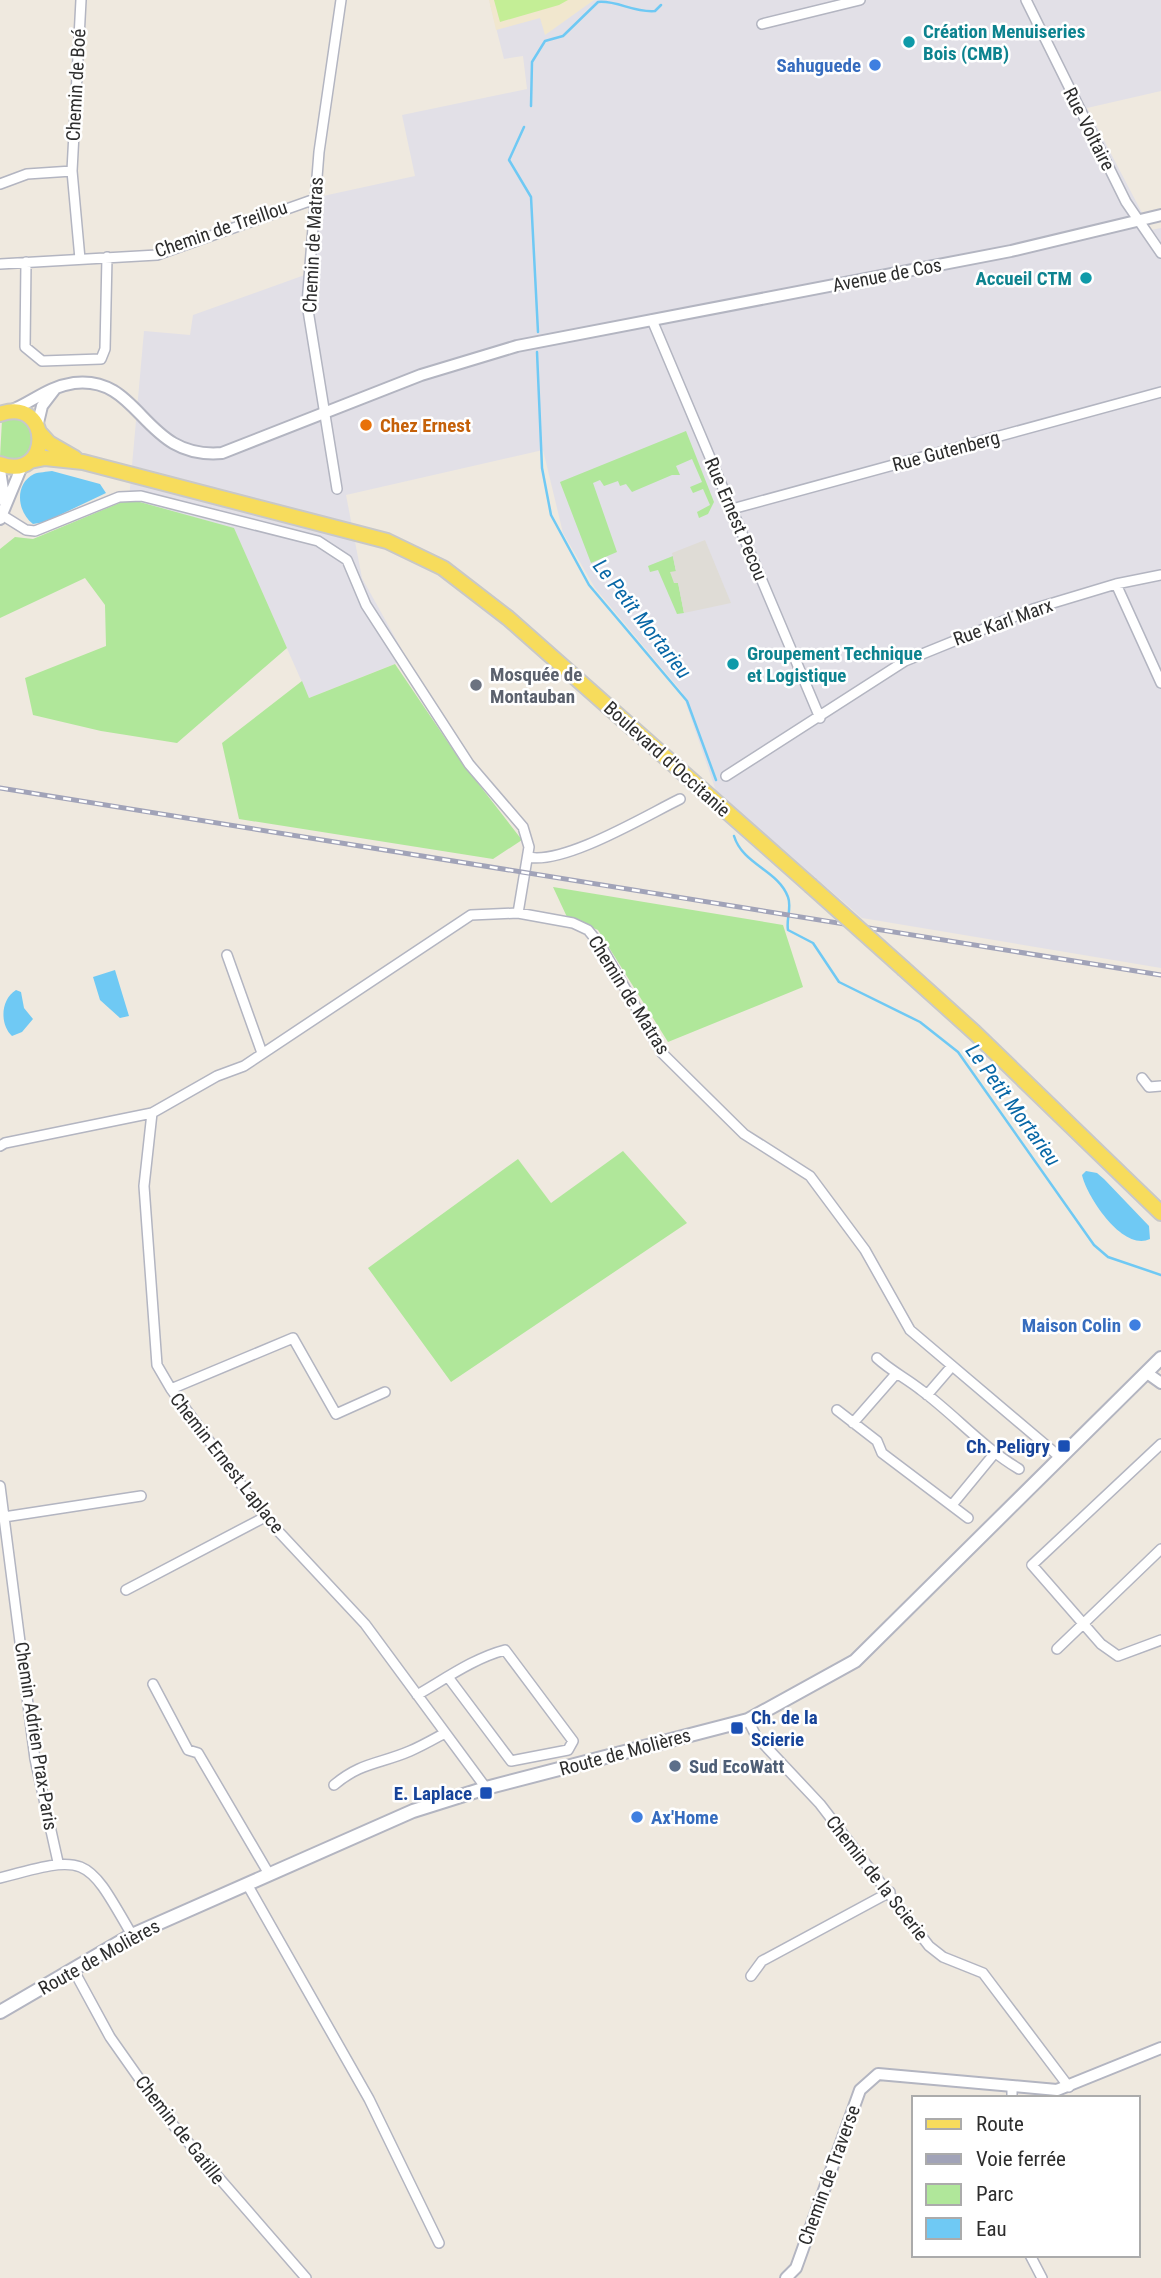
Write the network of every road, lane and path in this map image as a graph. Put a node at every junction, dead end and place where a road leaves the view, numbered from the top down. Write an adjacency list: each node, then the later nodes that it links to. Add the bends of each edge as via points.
1 (81, 0): 6 (street, Chemin de Boé)
2 (341, 0): 8 (street, Chemin de Matras)
3 (860, 0): 5 (street)
4 (1026, 0): 10 (street, Rue Voltaire)
5 (762, 24)
6 (72, 171): 7 (street, via 27,174); 13 (street, Chemin de Boé)
7 (0, 184)
8 (315, 199): 12 (street, Chemin de Treillou, via 157,255); 19 (street, Chemin de Matras, via 307,304)
9 (1161, 215): 10 (street, Avenue de Cos)
10 (1137, 221): 11 (street, Rue Voltaire); 16 (street, Avenue de Cos, via 1011,251)
11 (1161, 253)
12 (107, 257): 13 (street, Chemin de Treillou); 14 (street, via 105,349 101,359 89,360 42,361 25,347)
13 (80, 259): 14 (street, Chemin de Treillou)
14 (26, 262): 15 (street, Chemin de Treillou)
15 (0, 264)
16 (652, 320): 19 (street, Avenue de Cos, via 517,346); 27 (street, Rue Ernest Pecou)
17 (55, 389): 19 (street, Avenue de Cos, via 85,383 107,387 132,405 156,433 181,449 204,455 222,453); 20 (street, Avenue de Cos, via 44,390); 21 (street, via 42,406)
18 (1161, 392): 27 (street, Rue Gutenberg)
19 (326, 411): 26 (street, Chemin de Matras)
20 (5, 412): 21 (main road, Boulevard d'Occitanie, via 26,415)
21 (38, 429): 22 (main road, Boulevard d'Occitanie, via 49,443); 23 (main road, via 38,451)
22 (83, 462): 23 (main road, Boulevard d'Occitanie, via 45,458); 43 (main road, Boulevard d'Occitanie, bridge, via 367,534 443,568 509,618 904,969)
23 (26, 463): 24 (main road, Boulevard d'Occitanie); 28 (street)
24 (0, 464)
25 (0, 470): 28 (street, via 5,487)
26 (337, 489)
27 (732, 509): 32 (street, Rue Ernest Pecou)
28 (2, 514): 35 (street, via 35,531 119,496 141,496 318,541 347,560 366,605 462,752 523,827)
29 (1161, 575): 30 (street, Rue Karl Marx)
30 (1116, 584): 31 (street); 32 (street, Rue Karl Marx, via 1034,609 905,661)
31 (1161, 683)
32 (820, 718): 33 (street, Rue Karl Marx)
33 (726, 776)
34 (680, 799): 35 (street, via 561,856)
35 (528, 857): 36 (street)
36 (518, 913): 38 (street, Chemin de Matras, via 486,912 458,921); 46 (street, Chemin de Matras, via 587,930 601,946 662,1053 744,1134 810,1176 865,1250 910,1330)
37 (226, 955): 38 (street)
38 (262, 1054): 41 (street, Chemin de Matras)
39 (1142, 1078): 40 (street, via 1149,1087)
40 (1161, 1086)
41 (152, 1113): 42 (street); 50 (street, Chemin Ernest Laplace, via 144,1186 153,1348)
42 (0, 1146)
43 (1161, 1213)
44 (877, 1358): 48 (street)
45 (1161, 1358): 47 (main road, Route de Molières)
46 (952, 1366): 52 (street); 57 (street, Chemin de Matras)
47 (1147, 1373): 49 (street); 57 (main road, Route de Molières)
48 (895, 1375): 52 (street); 54 (street)
49 (1161, 1382)
50 (171, 1389): 51 (street, via 293,1338 337,1414); 63 (street, Chemin Ernest Laplace)
51 (385, 1392)
52 (927, 1395): 56 (street)
53 (837, 1410): 54 (street)
54 (853, 1423): 61 (street, via 877,1441 881,1453)
55 (1161, 1444): 67 (street, via 1032,1565)
56 (995, 1454): 58 (street); 61 (street)
57 (1061, 1458): 73 (main road, Route de Molières, via 855,1661)
58 (1019, 1469)
59 (0, 1486): 62 (street, Chemin Adrien Prax-Paris)
60 (141, 1496): 62 (street)
61 (952, 1504): 64 (street)
62 (4, 1517): 77 (street, Chemin Adrien Prax-Paris, via 35,1759)
63 (265, 1517): 66 (street); 72 (street, Chemin Ernest Laplace, via 365,1624)
64 (968, 1518)
65 (1161, 1549): 67 (street)
66 (126, 1590)
67 (1083, 1623): 68 (street, via 1118,1656); 69 (street)
68 (1161, 1640)
69 (1057, 1649)
70 (447, 1677): 70 (street, via 505,1650 573,1741 568,1750 511,1761); 72 (street)
71 (153, 1684): 78 (street, via 188,1750 198,1752)
72 (417, 1695): 74 (street, Chemin Ernest Laplace)
73 (748, 1720): 76 (main road, Route de Molières); 81 (street, Chemin de la Scierie, via 756,1736 820,1804)
74 (445, 1733): 75 (street, via 412,1751 347,1774); 76 (street, Chemin Ernest Laplace)
75 (334, 1785)
76 (486, 1788): 78 (main road, Route de Molières, via 413,1811)
77 (58, 1862): 79 (street); 82 (street, via 90,1870)
78 (269, 1874): 80 (main road, Route de Molières)
79 (0, 1878)
80 (247, 1884): 82 (main road, Route de Molières); 89 (street, via 369,2099)
81 (890, 1892): 84 (street, via 762,1961); 87 (street, Chemin de la Scierie, via 929,1946 943,1957 983,1973)
82 (132, 1935): 83 (main road, Route de Molières)
83 (73, 1969): 85 (main road, Route de Molières); 91 (street, Chemin de Gatille, via 110,2037 167,2118)
84 (751, 1976)
85 (0, 2012)
86 (1161, 2048): 87 (street, Chemin de Traverse)
87 (1069, 2087): 88 (street, Chemin de Traverse)
88 (1012, 2092): 92 (street, Chemin de Traverse, via 878,2074 860,2090 796,2268)
89 (439, 2243)
90 (1031, 2257): 93 (street)
91 (306, 2278)
92 (786, 2278)
93 (1042, 2278)

